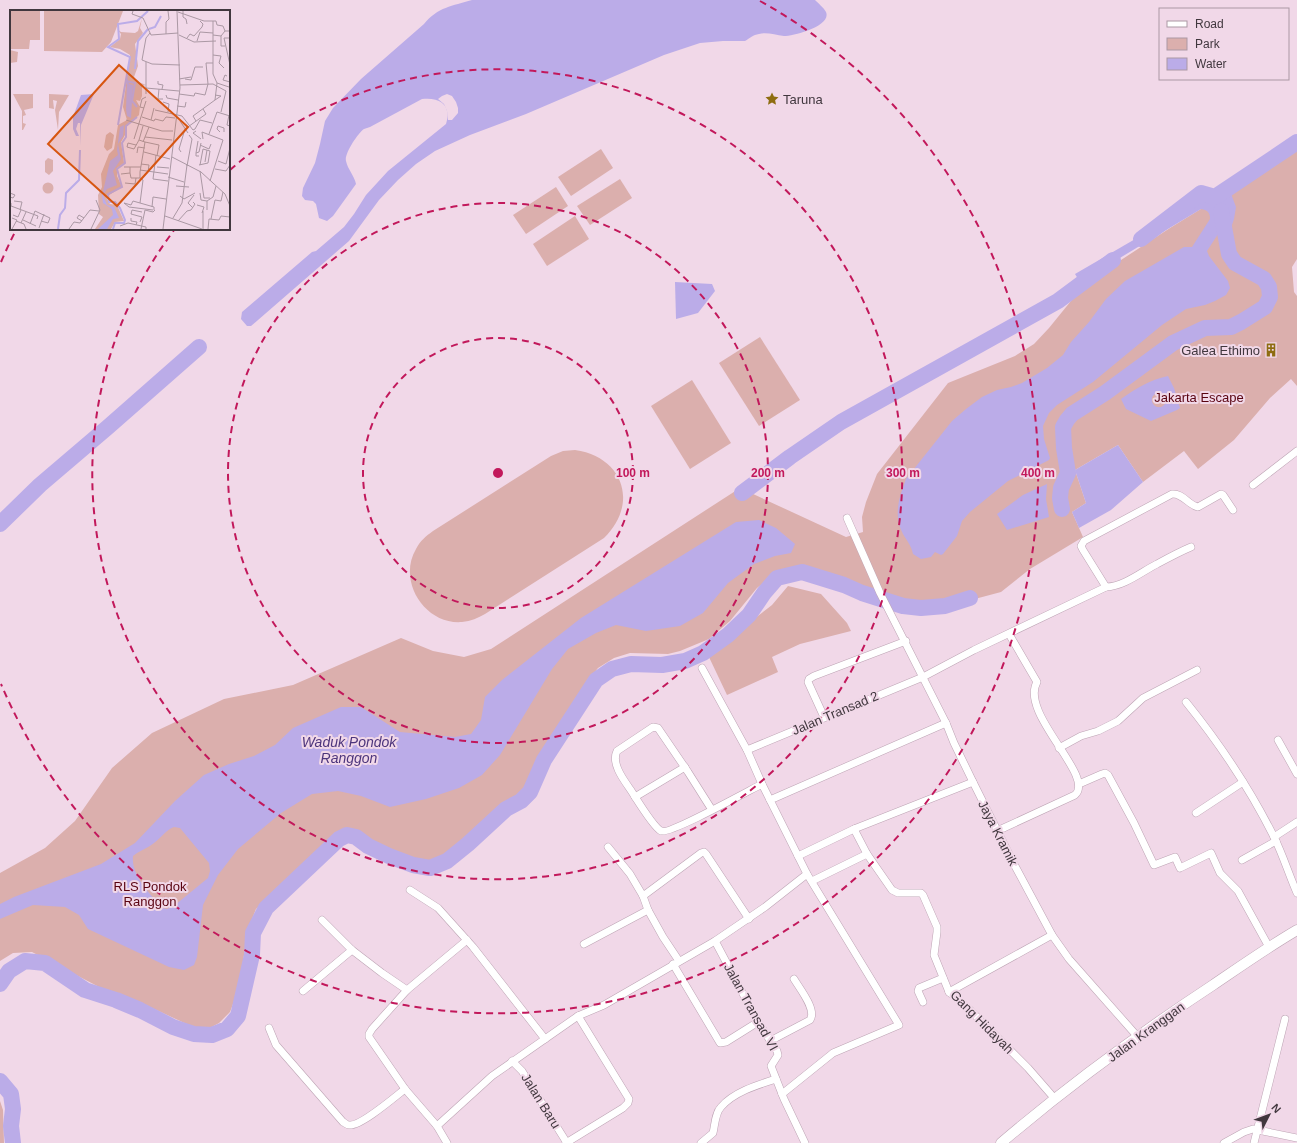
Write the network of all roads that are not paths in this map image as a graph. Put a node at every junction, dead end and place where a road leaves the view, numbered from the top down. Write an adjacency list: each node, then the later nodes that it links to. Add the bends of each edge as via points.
1 (1297, 451): 2 (street)
2 (1252, 485)
3 (1233, 510): 6 (street, via 1221,494 1198,507 1179,494 1172,494 1084,541 1081,546)
4 (847, 518): 8 (street, Jaya Kramik, via 880,592)
5 (1191, 547): 6 (street, Jalan Transad 2, via 1126,582)
6 (1106, 587): 7 (street, Jalan Transad 2)
7 (1009, 634): 11 (street, Jalan Transad 2); 16 (street, via 1037,682 1034,700 1044,724)
8 (906, 641): 11 (street, Jaya Kramik); 13 (street, via 809,679 808,682)
9 (702, 668): 17 (street)
10 (1197, 670): 16 (street, via 1143,698 1118,721 1081,736)
11 (923, 677): 13 (street, Jalan Transad 2); 14 (street, Jaya Kramik)
12 (1186, 702): 21 (street, via 1207,728)
13 (824, 717): 17 (street, Jalan Transad 2)
14 (946, 722): 20 (street, Jaya Kramik); 25 (street)
15 (1278, 740): 19 (street)
16 (1060, 748): 23 (street, via 1074,770)
17 (747, 750): 22 (street)
18 (685, 767): 24 (street); 24 (street, via 658,728 653,727 617,751 615,755 616,764); 26 (street)
19 (1297, 774)
20 (973, 782): 29 (street); 30 (street, Jaya Kramik)
21 (1243, 782): 27 (street); 31 (street)
22 (762, 784): 25 (street); 26 (street)
23 (1079, 784): 30 (street, via 1079,790 1075,795); 48 (street, via 1105,773 1108,775 1154,865 1175,857 1180,868 1211,853 1220,873 1238,891)
24 (635, 797): 26 (street, via 657,829 664,832)
25 (770, 800): 34 (street)
26 (712, 810)
27 (1196, 813)
28 (1297, 822): 31 (street)
29 (854, 829): 33 (street, Gang Hidayah); 34 (street)
30 (997, 831): 44 (street, Jaya Kramik)
31 (1275, 839): 35 (street); 38 (street)
32 (608, 848): 39 (street, via 630,874)
33 (867, 854): 36 (street); 51 (street, Gang Hidayah, via 892,890 898,893 921,893 924,896 936,927 934,955)
34 (798, 856): 36 (street)
35 (1242, 860)
36 (810, 878): 41 (street); 67 (street, via 899,1025 833,1053)
37 (410, 890): 45 (street, via 438,908)
38 (1297, 893)
39 (643, 896): 40 (street); 41 (street, via 704,852)
40 (648, 910): 47 (street); 50 (street)
41 (749, 919): 46 (street)
42 (322, 920): 49 (street)
43 (1297, 930): 48 (main road, Jalan Kranggan)
44 (1052, 935): 55 (street); 61 (street, Jaya Kramik, via 1069,959)
45 (467, 940): 53 (street); 62 (street)
46 (715, 941): 50 (street); 59 (street, Jalan Transad VI)
47 (584, 944)
48 (1269, 947): 61 (main road, Jalan Kranggan)
49 (352, 950): 53 (street); 54 (street)
50 (676, 963): 57 (street, via 604,1005); 59 (street, via 720,1043 726,1042)
51 (943, 978): 55 (street, Gang Hidayah); 56 (street, via 919,988)
52 (794, 979): 63 (street, via 810,1005 812,1017)
53 (407, 990): 66 (street, via 368,1034)
54 (303, 991)
55 (949, 992): 68 (street, Gang Hidayah, via 1028,1068)
56 (923, 1002)
57 (578, 1016): 62 (street); 73 (street, via 629,1099 622,1108)
58 (1285, 1018): 70 (street)
59 (758, 1022): 63 (street, Jalan Transad VI)
60 (269, 1028): 66 (street, via 276,1046 343,1122 349,1125 356,1124 382,1108)
61 (1137, 1036): 68 (main road, Jalan Kranggan)
62 (545, 1039): 64 (street)
63 (770, 1041): 65 (street, Jalan Transad VI, via 778,1055 771,1066)
64 (512, 1061): 69 (street); 73 (street, Jalan Baru, via 522,1071)
65 (776, 1079): 67 (street, Jalan Transad VI); 74 (street, via 746,1089 720,1107 713,1133)
66 (405, 1089): 69 (street)
67 (782, 1094): 75 (street, Jalan Transad VI)
68 (1055, 1099): 76 (main road, Jalan Kranggan)
69 (437, 1126): 72 (street)
70 (1257, 1129): 71 (street); 77 (street, via 1244,1132); 78 (street)
71 (1297, 1138)
72 (447, 1143)
73 (567, 1143)
74 (701, 1143)
75 (805, 1143)
76 (1001, 1143)
77 (1224, 1143)
78 (1254, 1143)

